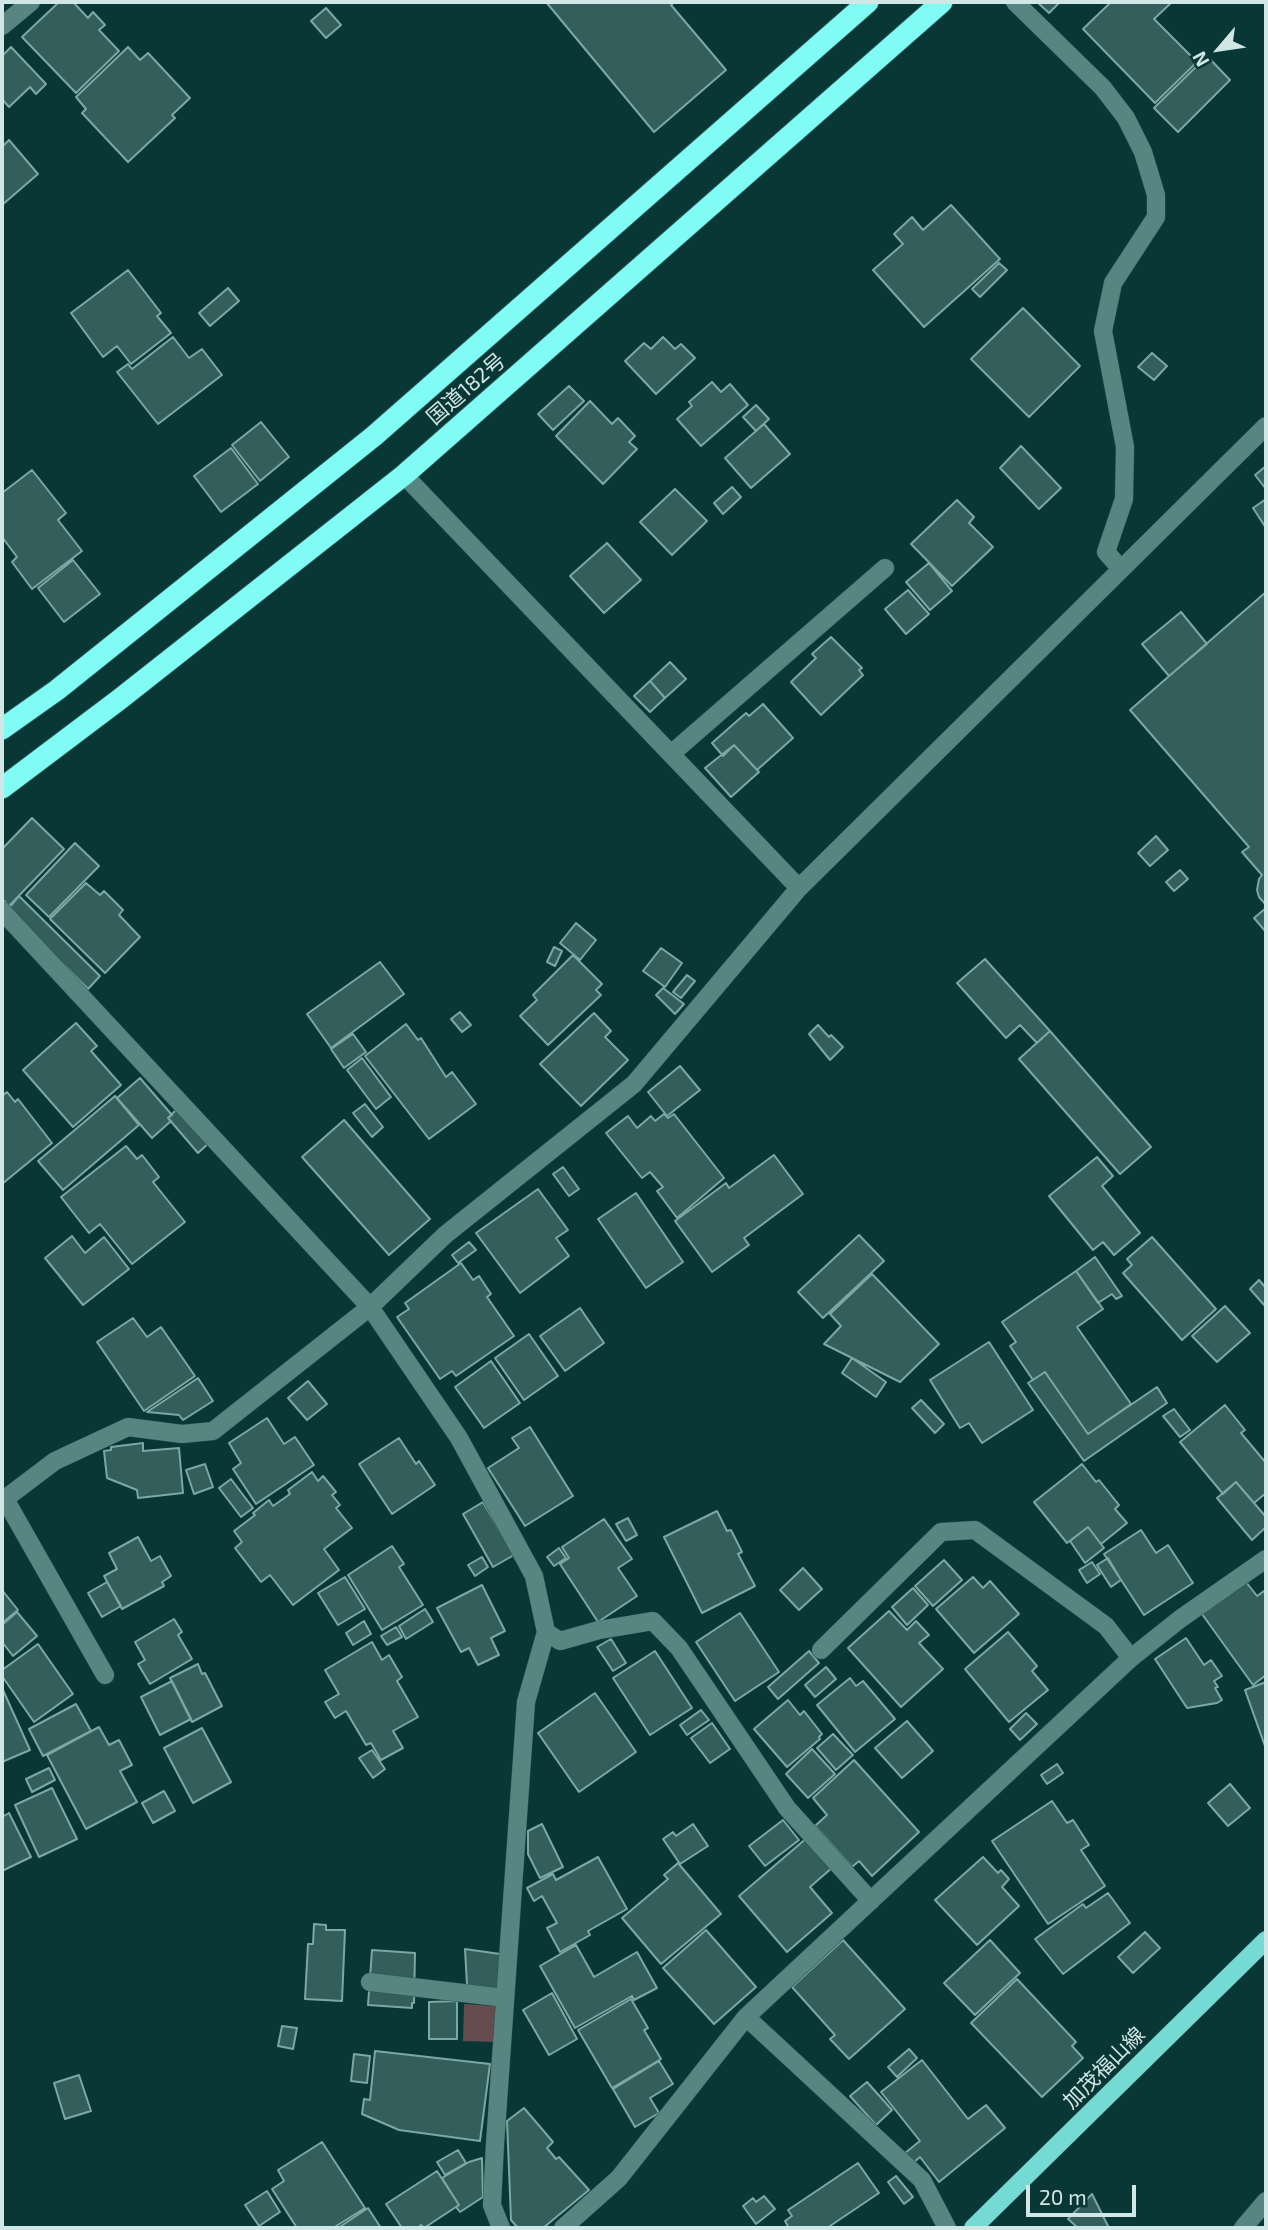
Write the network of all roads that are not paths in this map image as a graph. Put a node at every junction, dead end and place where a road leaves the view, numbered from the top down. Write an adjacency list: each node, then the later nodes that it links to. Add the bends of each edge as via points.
1 (31, 2): 5 (street)
2 (868, 2): 10 (highway, 国道182号, via 374,436)
3 (942, 2): 7 (highway, 国道182号)
4 (1015, 2): 9 (street, via 1103,88 1126,118 1156,195 1156,218 1112,284 1102,331 1125,447 1124,499 1106,552)
5 (2, 26)
6 (1266, 426): 9 (street)
7 (404, 475): 11 (street); 12 (highway, 国道182号)
8 (885, 568): 11 (street)
9 (1121, 569): 13 (street)
10 (2, 729)
11 (671, 754): 13 (street)
12 (2, 788)
13 (799, 888): 15 (street, via 634,1084 445,1235)
14 (2, 911): 15 (street)
15 (370, 1307): 16 (street, via 213,1431 182,1434 128,1427 55,1461); 18 (street, via 459,1438 528,1564)
16 (3, 1500): 21 (street)
17 (1266, 1559): 20 (street)
18 (546, 1632): 22 (street, via 560,1641 653,1621 679,1648 787,1808); 25 (street, via 526,1702)
19 (821, 1650): 20 (street, via 941,1532 975,1530 1106,1626)
20 (1131, 1658): 22 (street)
21 (105, 1675)
22 (871, 1901): 26 (street)
23 (1266, 1940): 31 (main road, 加茂福山線)
24 (370, 1982): 25 (street)
25 (505, 1998): 28 (street, via 492,2205)
26 (746, 2017): 29 (street, via 619,2178); 30 (street, via 922,2180)
27 (1266, 2201): 32 (street)
28 (502, 2228)
29 (563, 2228)
30 (947, 2228)
31 (973, 2228)
32 (1242, 2228)

